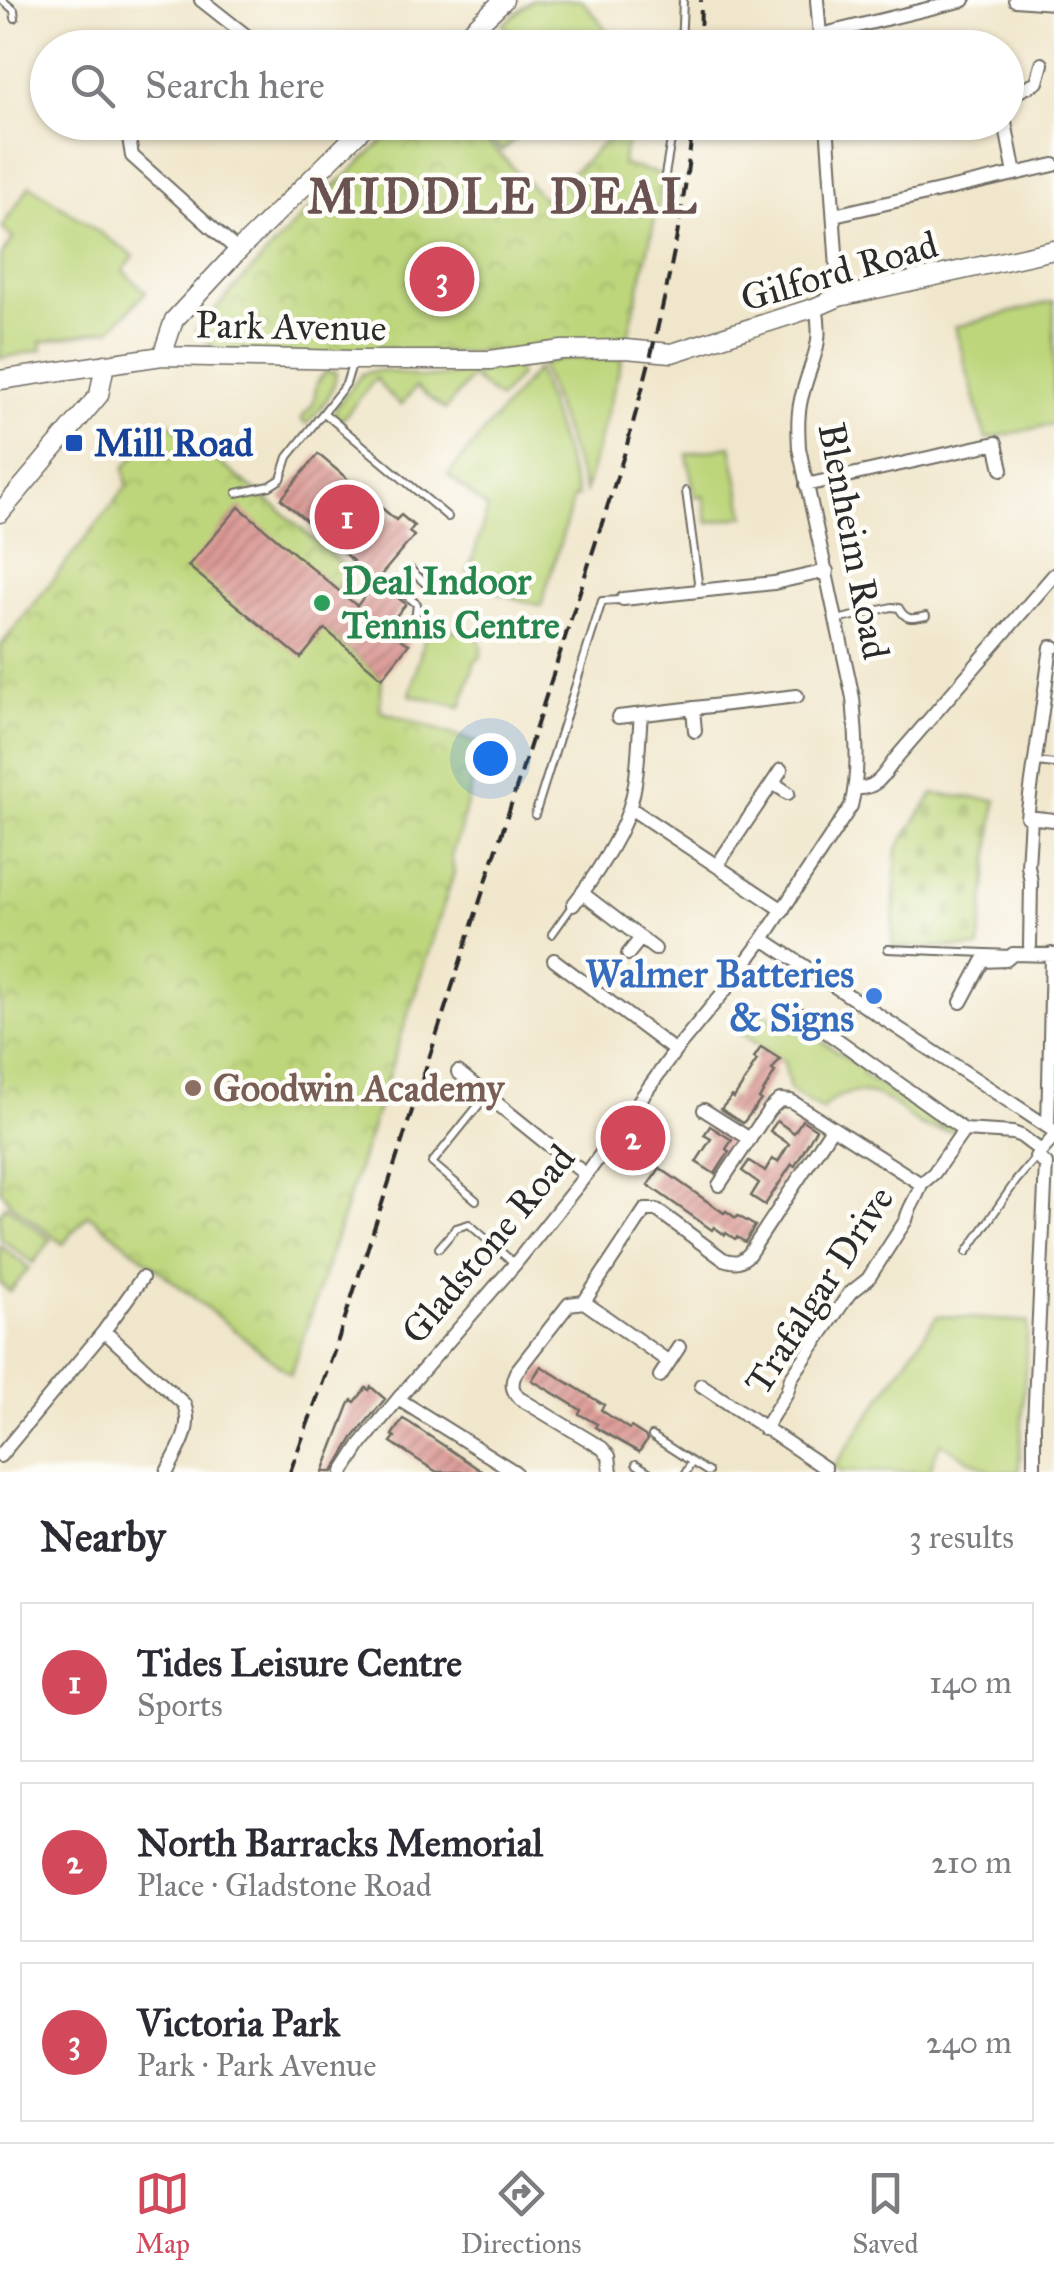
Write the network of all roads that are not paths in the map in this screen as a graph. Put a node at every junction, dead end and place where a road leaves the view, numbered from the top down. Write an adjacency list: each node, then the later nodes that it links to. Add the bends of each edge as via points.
1 (2, 0): 10 (lane)
2 (200, 0): 11 (street)
3 (683, 0): 13 (lane)
4 (818, 0): 14 (street)
5 (964, 0): 8 (street)
6 (1015, 0): 9 (street)
7 (501, 1): 12 (street)
8 (940, 3): 15 (street)
9 (1054, 3)
10 (15, 18)
11 (239, 30)
12 (471, 30)
13 (682, 30)
14 (820, 30)
15 (855, 30)
16 (1042, 64): 17 (street, via 1037,82)
17 (1024, 88)
18 (129, 140): 28 (street, via 132,156)
19 (348, 140): 28 (street)
20 (671, 140): 25 (lane)
21 (828, 140): 26 (street)
22 (1008, 140): 24 (street)
23 (1054, 165): 24 (street)
24 (1015, 174): 26 (street)
25 (665, 175)
26 (834, 216): 29 (street)
27 (1054, 250): 29 (street, Gilford Road)
28 (238, 251): 32 (street, via 174,320)
29 (840, 297): 30 (street, Gilford Road)
30 (816, 307): 31 (street, Gilford Road, via 683,351); 38 (street, Blenheim Road, via 820,342 797,420)
31 (642, 350): 33 (street, Park Avenue)
32 (162, 356): 33 (street, Park Avenue); 34 (street, Park Avenue)
33 (354, 360): 36 (lane)
34 (105, 364): 35 (street, Park Avenue); 41 (street, via 99,396)
35 (0, 380)
36 (324, 414): 40 (lane, via 288,458 281,479); 42 (lane)
37 (1002, 470): 38 (street, via 996,443)
38 (806, 485): 44 (street, Blenheim Road)
39 (686, 491): 48 (lane)
40 (237, 494)
41 (0, 514)
42 (448, 517)
43 (410, 568): 47 (lane)
44 (827, 571): 48 (street); 51 (street, Blenheim Road)
45 (1054, 575): 67 (street, Gladstone Road, via 876,784)
46 (392, 585): 52 (lane, via 417,604)
47 (429, 586)
48 (700, 591): 49 (street)
49 (622, 600): 70 (lane, via 602,601)
50 (926, 616): 51 (lane, via 908,619 892,606)
51 (837, 620): 67 (street, Blenheim Road, via 853,698)
52 (404, 634)
53 (1054, 647): 55 (street)
54 (778, 680): 57 (street)
55 (1050, 684): 61 (street)
56 (796, 696): 57 (street)
57 (780, 698): 58 (street)
58 (693, 708): 59 (street); 62 (street)
59 (640, 714): 60 (street); 69 (street)
60 (618, 717)
61 (1048, 725): 63 (street)
62 (695, 730)
63 (1036, 762): 64 (lane); 71 (street)
64 (1054, 764)
65 (782, 770): 66 (street)
66 (773, 783): 68 (street); 73 (street)
67 (856, 788): 76 (street, Gladstone Road)
68 (788, 793)
69 (630, 808): 73 (street); 74 (street)
70 (535, 815)
71 (1031, 817): 72 (street); 80 (street)
72 (1054, 820)
73 (718, 864): 76 (street)
74 (582, 893): 75 (street); 78 (street)
75 (572, 905): 77 (lane)
76 (783, 910): 79 (street, Gladstone Road)
77 (552, 934)
78 (641, 938): 81 (street); 83 (street)
79 (763, 940): 89 (street, Gladstone Road); 95 (street)
80 (1030, 946)
81 (655, 949)
82 (888, 949): 84 (lane)
83 (628, 954)
84 (1013, 954): 85 (street); 87 (street, via 983,961)
85 (1053, 954): 95 (street)
86 (554, 960): 89 (street)
87 (961, 1002)
88 (803, 1015): 94 (street)
89 (674, 1052): 98 (street, Gladstone Road)
90 (458, 1072): 91 (street)
91 (487, 1095): 98 (street); 101 (lane, via 432,1163)
92 (704, 1110): 96 (street)
93 (832, 1128): 96 (street, via 780,1100); 100 (street); 106 (street, via 742,1261 724,1258 658,1210 645,1210)
94 (964, 1130): 97 (street, via 1013,1133); 100 (street, Trafalgar Drive)
95 (1052, 1132): 97 (street)
96 (750, 1139): 99 (street)
97 (1039, 1154): 103 (lane); 126 (street, via 1046,1164)
98 (586, 1175): 104 (street, Gladstone Road)
99 (719, 1184)
100 (921, 1184): 113 (street, Trafalgar Drive, via 887,1250 849,1294)
101 (476, 1200)
102 (440, 1248): 104 (lane, via 456,1228 469,1224)
103 (967, 1252)
104 (514, 1264): 112 (street, Gladstone Road)
105 (142, 1278): 107 (street)
106 (584, 1302): 109 (street); 122 (street, via 564,1310 516,1372 513,1390 602,1448)
107 (104, 1331): 115 (street); 119 (street, via 190,1417)
108 (679, 1347): 109 (street)
109 (669, 1362): 110 (street)
110 (660, 1376)
111 (701, 1385): 113 (street, Trafalgar Drive)
112 (398, 1399): 120 (street, Gladstone Road); 121 (street)
113 (764, 1428): 118 (street, Trafalgar Drive)
114 (652, 1436): 116 (lane)
115 (0, 1456)
116 (692, 1462): 124 (lane); 125 (lane)
117 (636, 1464): 123 (lane)
118 (826, 1471)
119 (168, 1472)
120 (343, 1472)
121 (516, 1472)
122 (611, 1472)
123 (649, 1472)
124 (686, 1472)
125 (708, 1472)
126 (1034, 1472)

